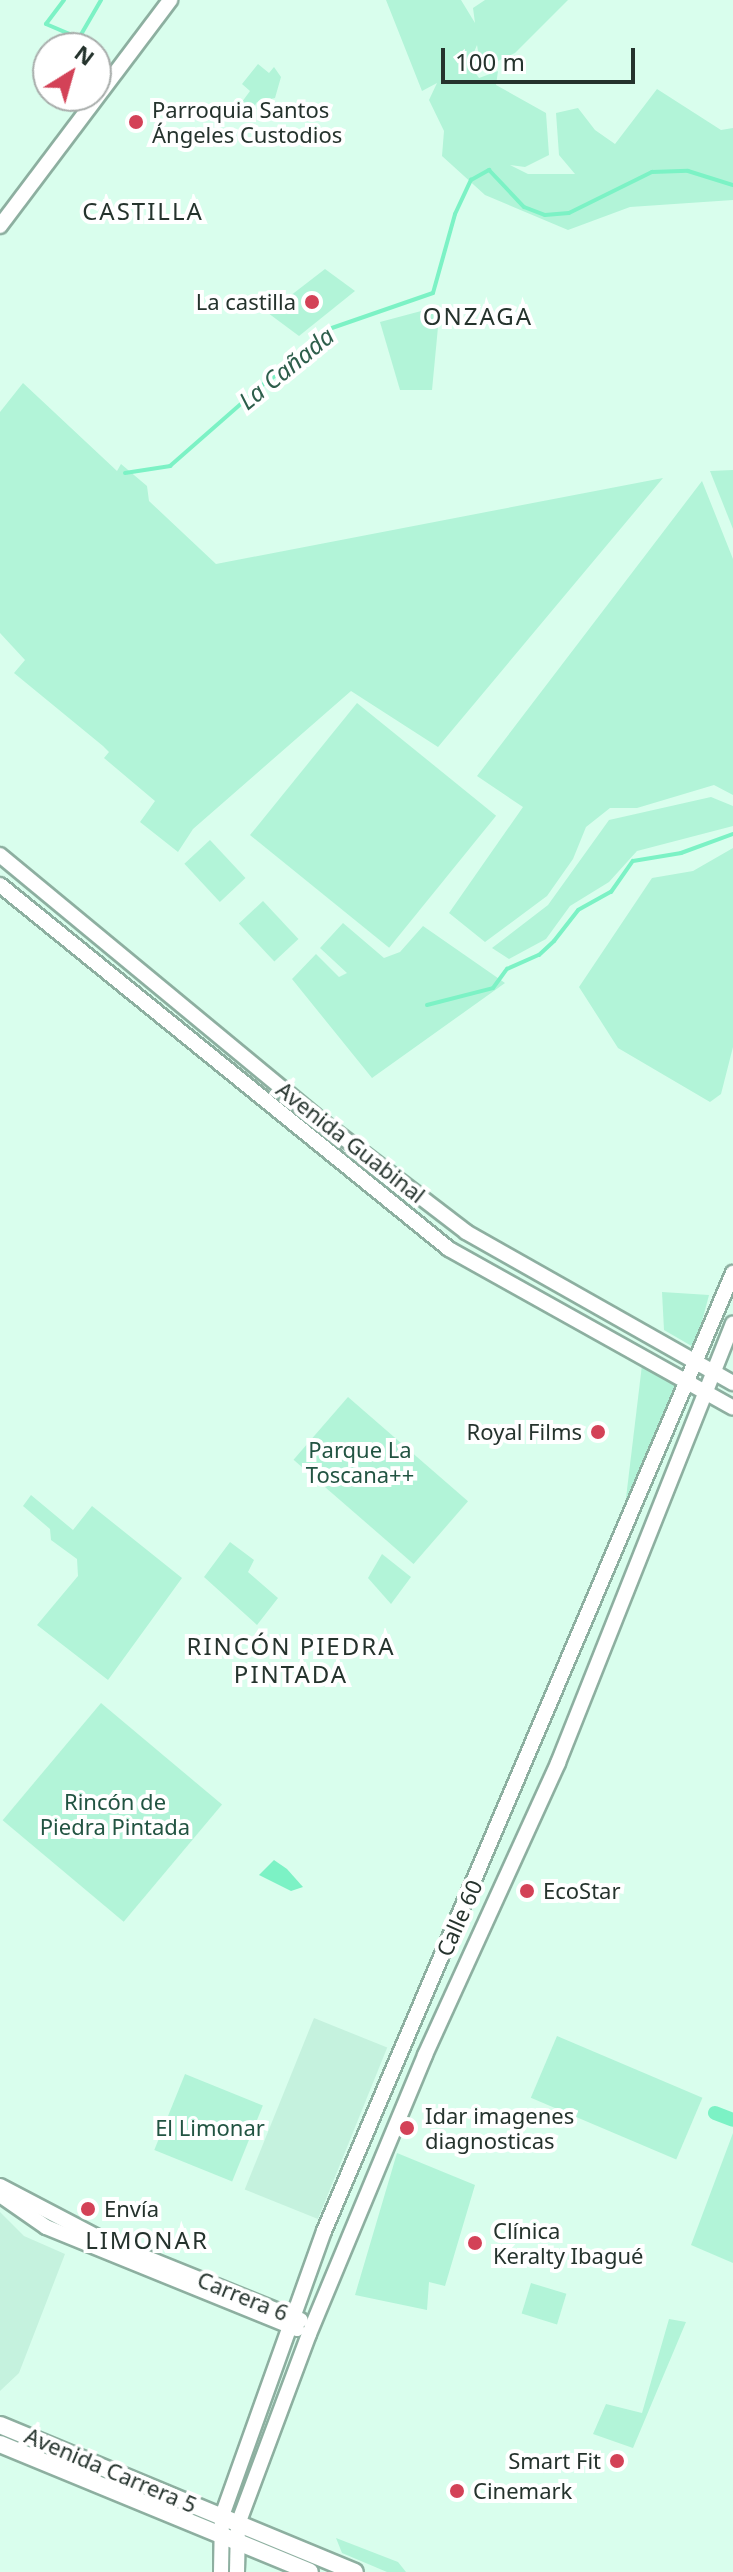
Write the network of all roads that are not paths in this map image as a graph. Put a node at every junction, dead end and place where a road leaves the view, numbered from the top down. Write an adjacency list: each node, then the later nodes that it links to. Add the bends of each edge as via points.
1 (170, 0): 2 (main road)
2 (0, 226)
3 (0, 855): 7 (main road, Avenida Guabinal, via 315,1116 466,1232)
4 (0, 885): 9 (main road, Avenida Guabinal, via 449,1249)
5 (733, 1273): 7 (main road, Calle 60)
6 (733, 1324): 8 (main road, Calle 60)
7 (696, 1363): 8 (main road, Avenida Guabinal); 9 (main road, Calle 60)
8 (713, 1373): 10 (main road, Avenida Guabinal); 11 (main road, Calle 60)
9 (688, 1383): 11 (main road, Avenida Guabinal); 15 (main road, Calle 60, via 402,2045)
10 (733, 1383)
11 (705, 1393): 12 (main road, Avenida Guabinal); 16 (main road, Calle 60, via 558,1763 425,2055)
12 (733, 1408)
13 (0, 2186): 15 (main road, Carrera 6, via 105,2241)
14 (0, 2195): 15 (main road, Carrera 6, via 46,2227)
15 (291, 2322): 16 (main road, Carrera 6); 19 (main road, Calle 60)
16 (311, 2329): 20 (main road, Calle 60)
17 (0, 2425): 19 (main road, Avenida Carrera 5)
18 (0, 2444): 19 (main road, Avenida Carrera 5)
19 (221, 2525): 20 (main road); 21 (main road, Calle 60)
20 (238, 2532): 22 (main road, Calle 60); 23 (main road); 24 (main road)
21 (221, 2566)
22 (237, 2568)
23 (310, 2572)
24 (355, 2572)

